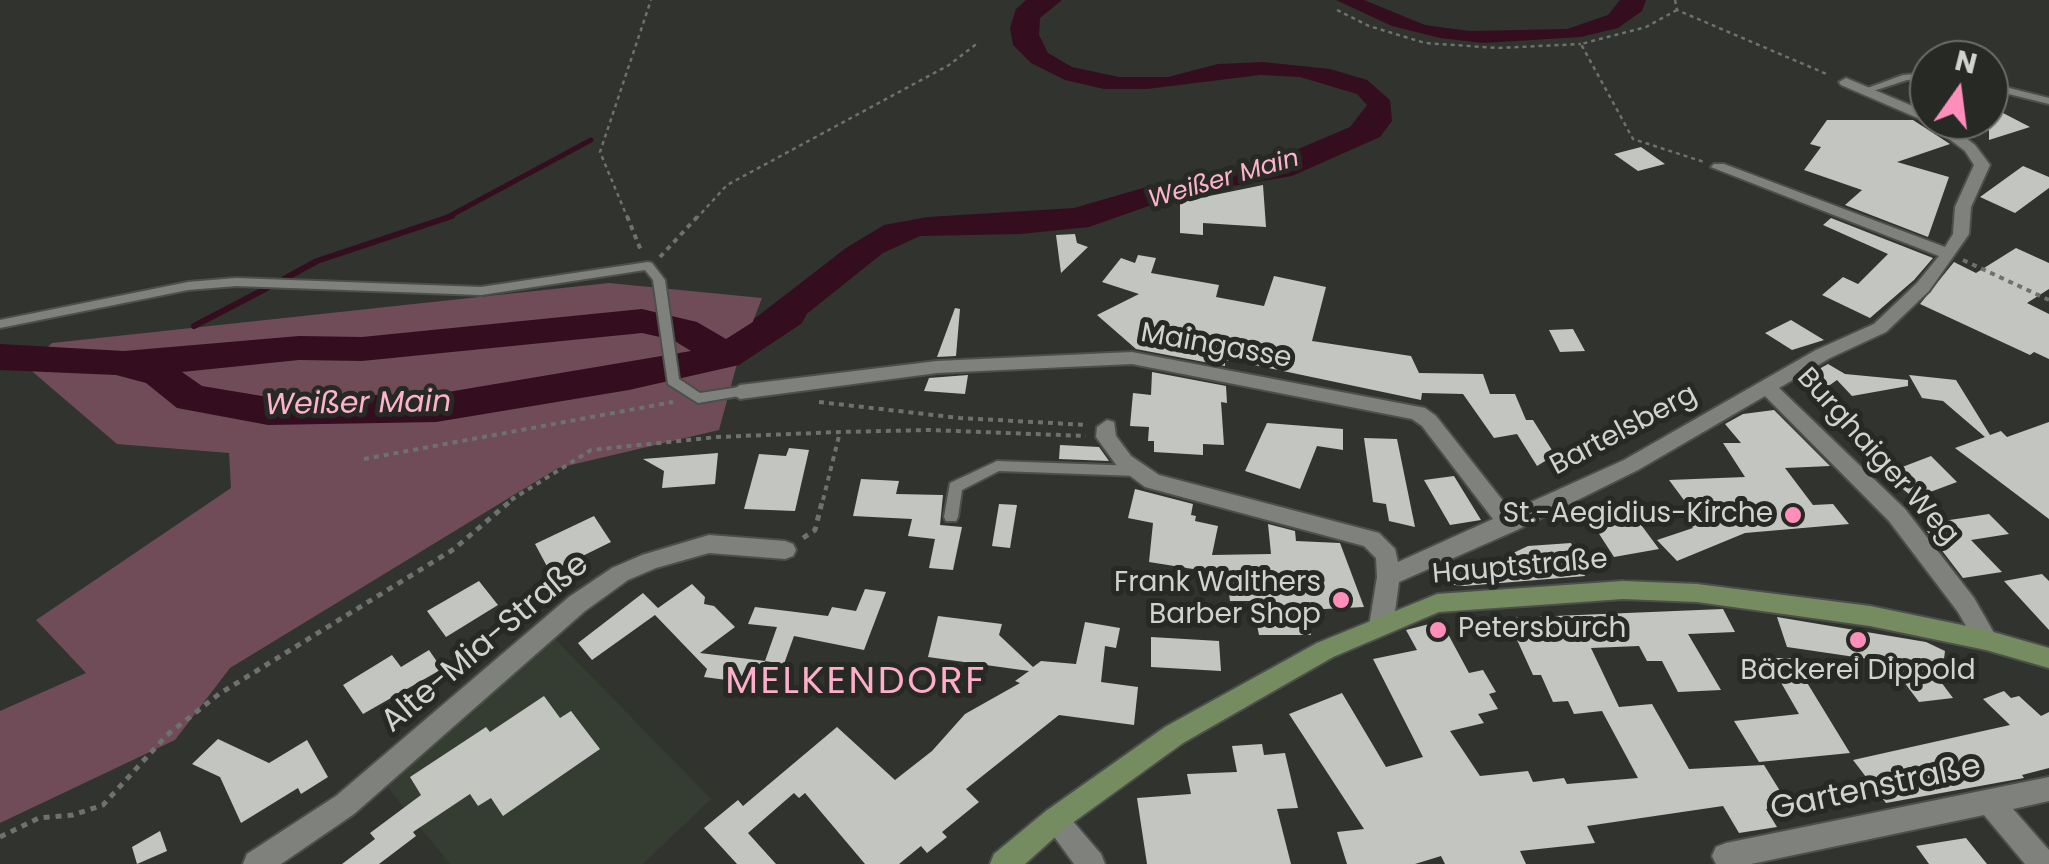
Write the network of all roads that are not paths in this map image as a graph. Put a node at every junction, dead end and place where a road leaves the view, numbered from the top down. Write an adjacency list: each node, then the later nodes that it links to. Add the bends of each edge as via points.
1 (1909, 77): 3 (lane)
2 (1846, 82): 3 (street, Burghaiger Weg)
3 (1867, 90): 6 (street, Burghaiger Weg)
4 (2009, 91): 5 (lane)
5 (2049, 100)
6 (1909, 109)
7 (1959, 140): 9 (street, Burghaiger Weg, via 1982,165)
8 (1719, 168): 9 (street)
9 (1949, 254): 11 (street, Burghaiger Weg, via 1880,328)
10 (0, 324): 12 (lane, via 188,286 481,292 648,266 659,280 672,381 698,398)
11 (1768, 388): 16 (street, Bartelsberg); 20 (street, Burghaiger Weg, via 1897,515)
12 (740, 392): 16 (street, Maingasse, via 937,367 1132,358 1418,413)
13 (1106, 432): 14 (street)
14 (1139, 472): 15 (lane, via 997,466 955,487); 18 (street, via 1152,481 1371,539 1387,555)
15 (951, 517)
16 (1509, 524): 18 (street, Bartelsberg)
17 (785, 550): 25 (street, Alte-Mia-Straße, via 710,544 620,574 345,805)
18 (1388, 577): 19 (street)
19 (1381, 626): 20 (street, Hauptstraße, via 1437,604 1623,590 1870,616); 24 (street, Hauptstraße, via 1174,734)
20 (1986, 640): 21 (street, Hauptstraße)
21 (2049, 658)
22 (2049, 789): 23 (street, Gartenstraße)
23 (1990, 802): 28 (street, Gartenstraße, via 1726,856); 29 (street)
24 (1055, 820): 26 (street, Hauptstraße); 27 (street)
25 (258, 864)
26 (1004, 864)
27 (1091, 864)
28 (1731, 864)
29 (2043, 864)

